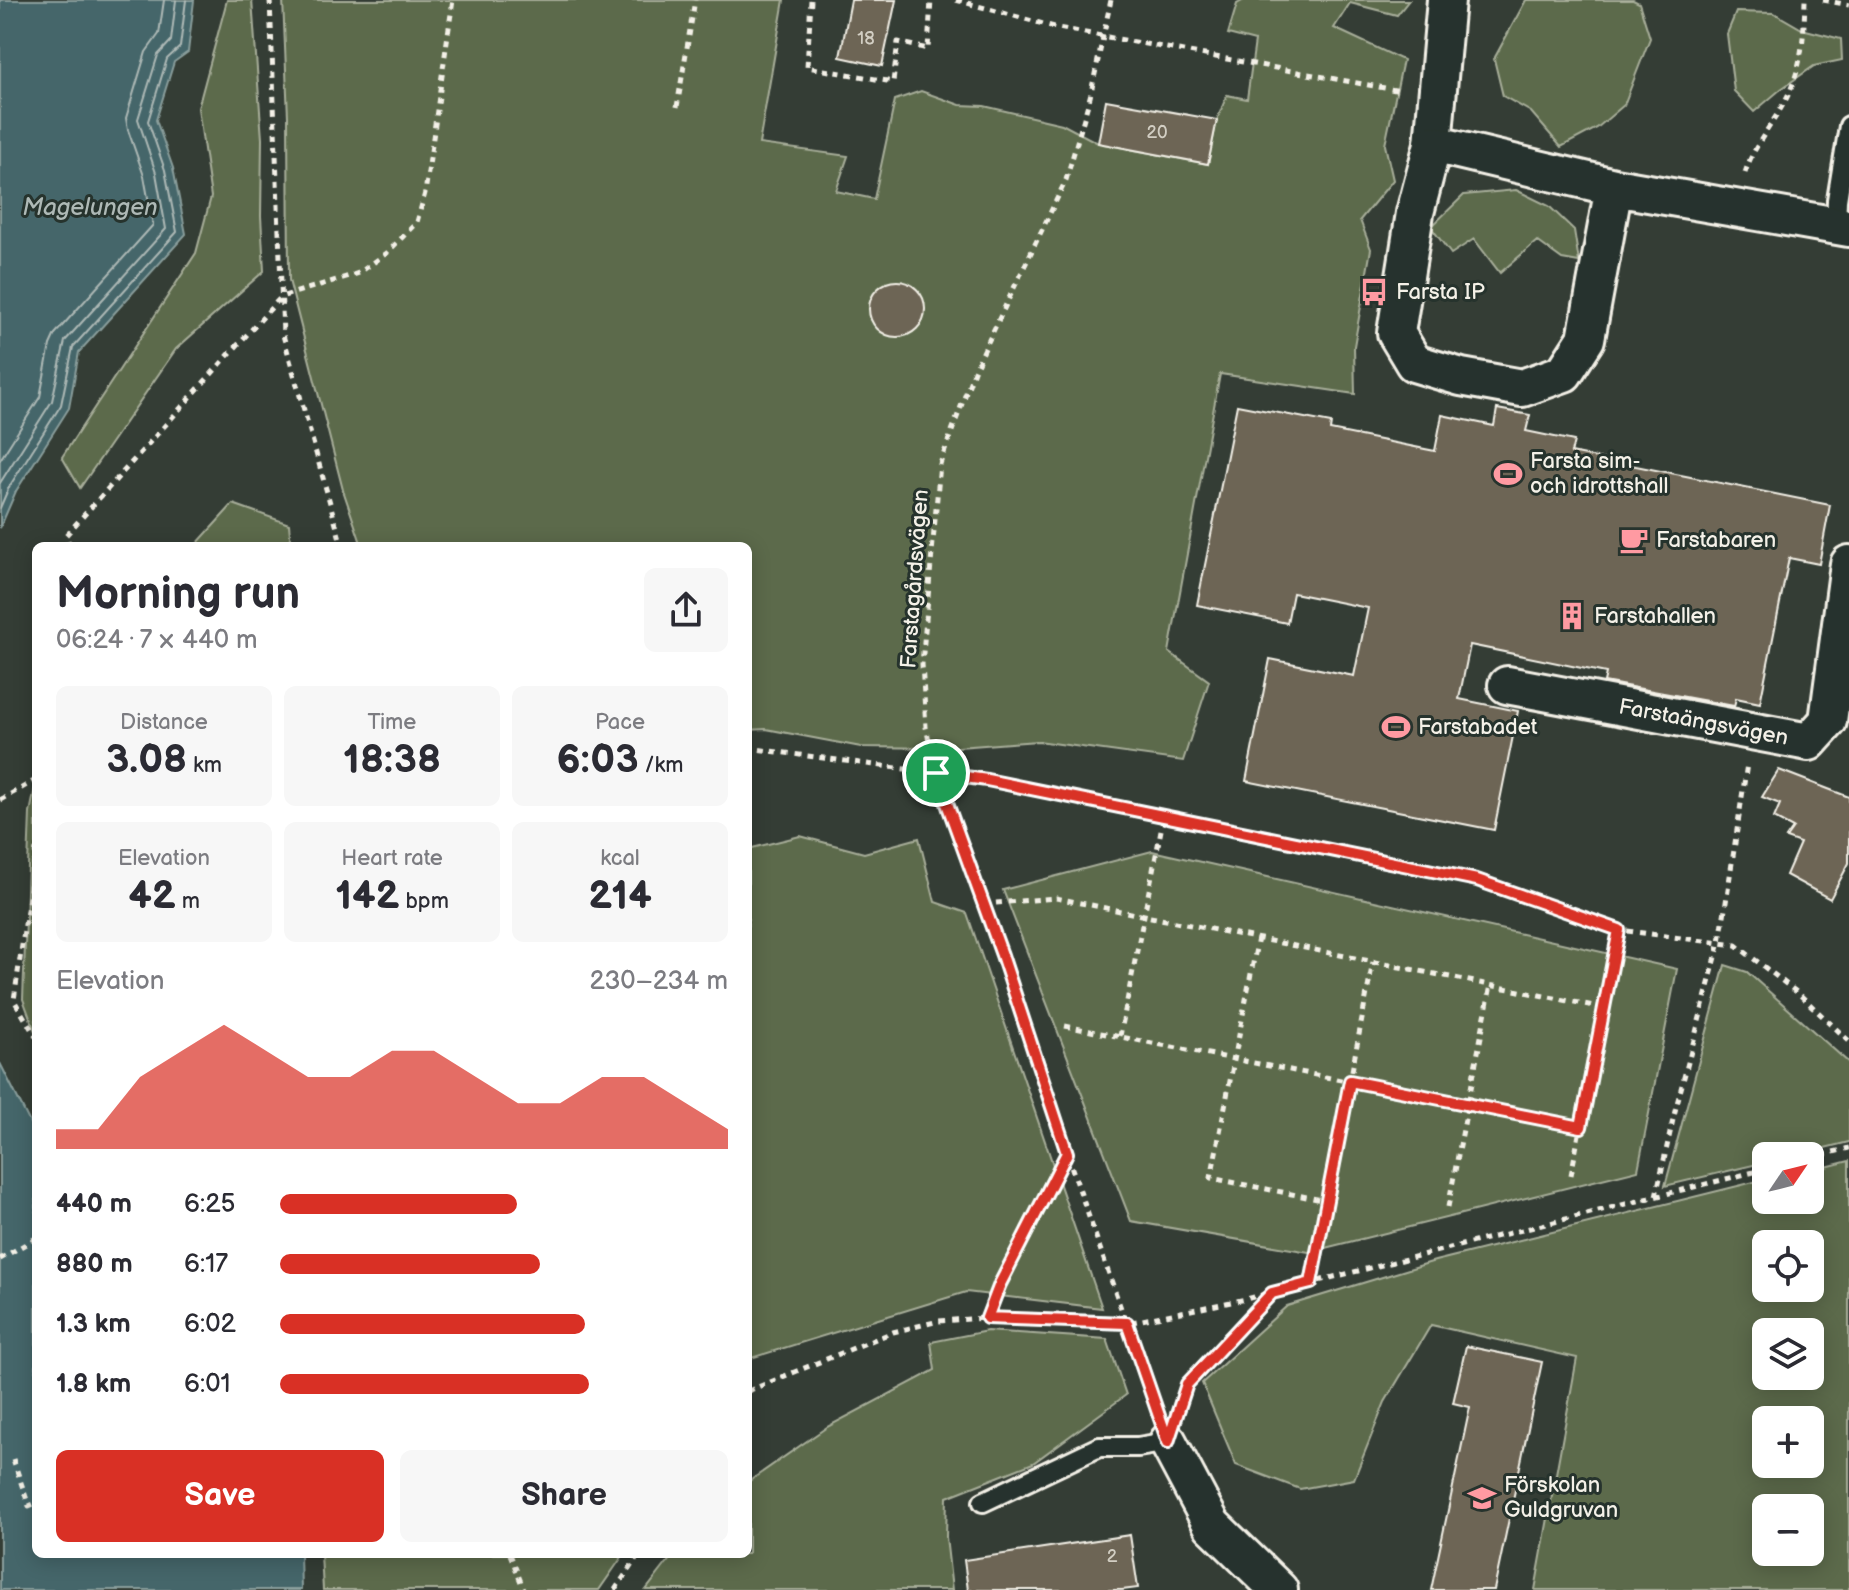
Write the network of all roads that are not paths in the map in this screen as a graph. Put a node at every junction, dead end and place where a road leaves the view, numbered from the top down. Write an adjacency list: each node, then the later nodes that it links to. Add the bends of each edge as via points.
1 (1446, 0): 3 (street)
2 (1849, 126): 5 (lane, via 1837,200)
3 (1433, 144): 4 (street); 4 (street, via 1415,213 1396,333 1414,363 1461,377 1522,388 1564,373 1586,339)
4 (1614, 187): 5 (street)
5 (1842, 227)
6 (1849, 564): 7 (street, Farstaängsvägen, via 1828,721 1809,742)
7 (1507, 685)
8 (1168, 1442): 9 (lane, via 1099,1447); 10 (street, via 1212,1525)
9 (983, 1502)
10 (1279, 1590)

